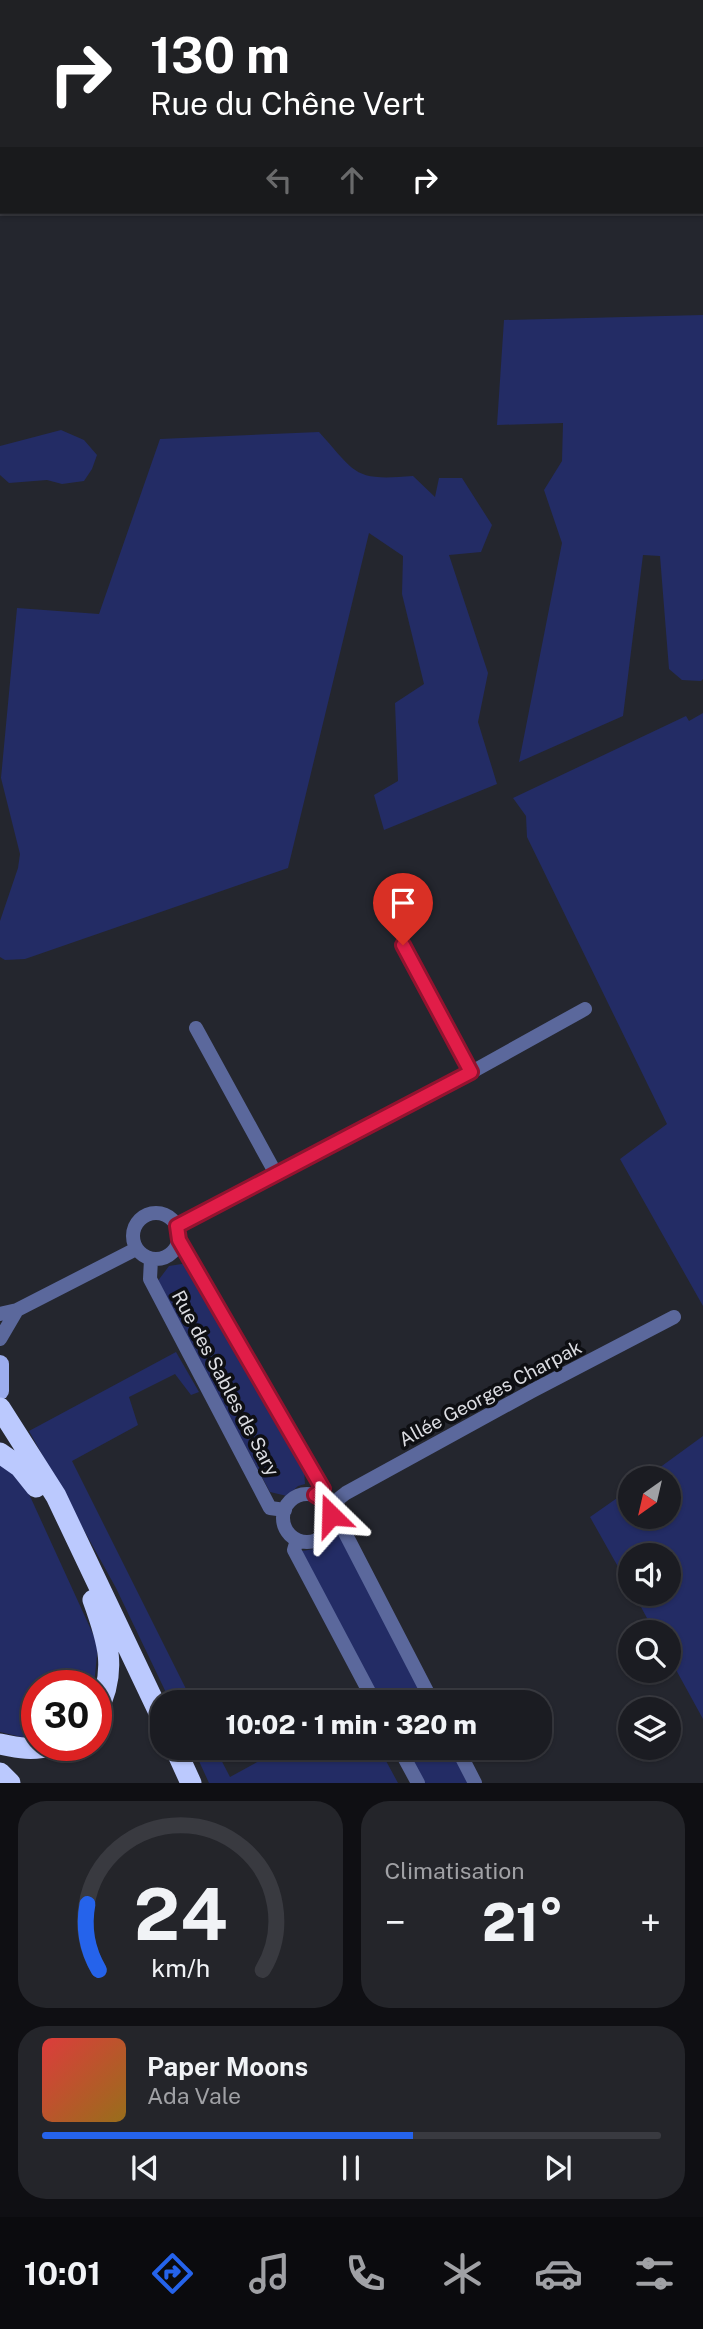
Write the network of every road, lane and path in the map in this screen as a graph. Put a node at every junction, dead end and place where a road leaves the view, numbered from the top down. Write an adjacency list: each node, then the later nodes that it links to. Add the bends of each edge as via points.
1 (403, 945): 4 (street)
2 (585, 1009): 4 (street)
3 (196, 1028): 5 (street)
4 (471, 1072): 5 (street)
5 (276, 1174): 6 (street)
6 (178, 1233): 7 (street, via 168,1216 144,1216 135,1231); 8 (street, via 168,1258); 17 (street, Rue des Sables de Sary, via 323,1489)
7 (136, 1249): 8 (street); 9 (street)
8 (151, 1259): 19 (street, Rue des Sables de Sary, via 150,1279 270,1508)
9 (17, 1310): 10 (street); 12 (street)
10 (0, 1314)
11 (674, 1317): 18 (street, Allée Georges Charpak, via 406,1460)
12 (0, 1339)
13 (0, 1364): 14 (main road)
14 (0, 1391)
15 (0, 1408): 25 (highway, via 56,1496)
16 (0, 1453): 22 (highway, via 20,1467 46,1502 91,1594 109,1654)
17 (315, 1495): 18 (street); 19 (street, via 297,1497)
18 (328, 1507): 20 (street)
19 (285, 1510): 21 (street, via 285,1527)
20 (331, 1523): 21 (street, via 314,1541); 24 (street, via 342,1527)
21 (297, 1540): 23 (street, via 293,1550)
22 (109, 1670)
23 (368, 1690)
24 (426, 1690)
25 (150, 1694)
26 (0, 1744): 27 (highway)
27 (21, 1748)
28 (180, 1760): 33 (highway)
29 (406, 1760): 34 (street)
30 (463, 1760): 35 (street)
31 (0, 1773): 32 (highway)
32 (10, 1783)
33 (191, 1783)
34 (418, 1783)
35 (475, 1783)

